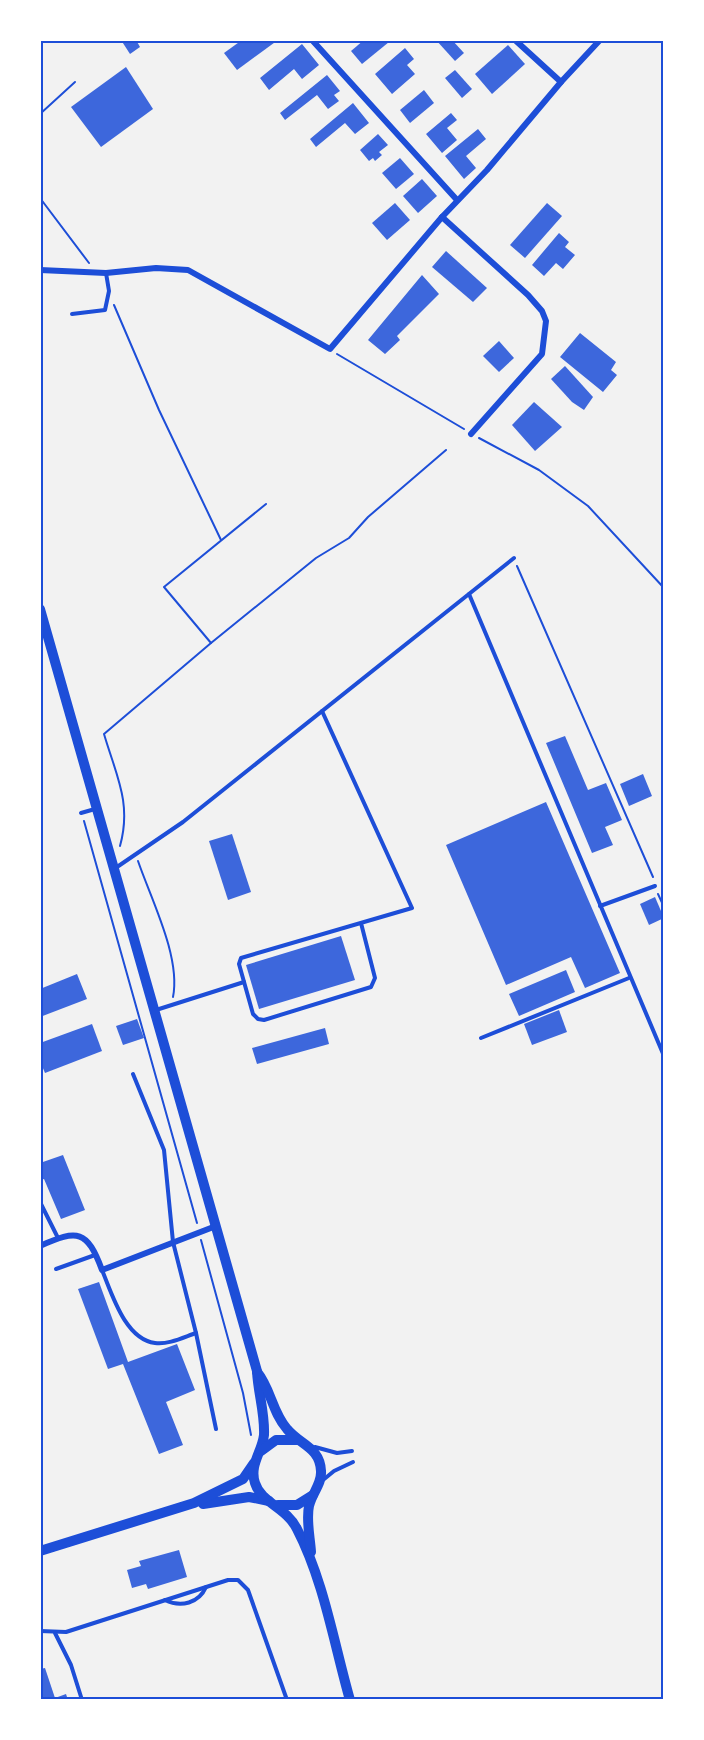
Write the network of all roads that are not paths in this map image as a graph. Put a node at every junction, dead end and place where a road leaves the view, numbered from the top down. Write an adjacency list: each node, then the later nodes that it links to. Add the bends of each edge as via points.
1 (312, 40): 5 (street)
2 (515, 40): 4 (street)
3 (600, 40): 4 (street)
4 (561, 82): 5 (street)
5 (457, 200): 6 (street)
6 (442, 217): 8 (street, via 330,349 188,270 156,268); 10 (street, via 528,295 546,321 542,354)
7 (40, 270): 8 (street)
8 (106, 273): 9 (lane, via 109,291 105,309)
9 (72, 314)
10 (471, 434)
11 (514, 558): 12 (lane)
12 (469, 594): 15 (lane); 20 (lane)
13 (40, 609): 14 (main road)
14 (43, 628): 16 (main road)
15 (322, 711): 18 (lane, via 183,822); 21 (lane, via 412,908)
16 (96, 808): 17 (lane); 18 (main road)
17 (81, 813)
18 (113, 869): 24 (main road)
19 (655, 886): 20 (lane)
20 (600, 906): 22 (lane)
21 (361, 923): 23 (lane, via 242,958 239,964); 23 (lane, via 375,978 371,987 264,1020 253,1014)
22 (629, 978): 25 (lane); 26 (lane)
23 (244, 982): 24 (lane)
24 (154, 1010): 29 (main road)
25 (481, 1038)
26 (663, 1056)
27 (133, 1074): 31 (lane, via 164,1150)
28 (40, 1202): 30 (lane)
29 (216, 1226): 31 (street); 37 (main road)
30 (58, 1238): 32 (street); 33 (street, via 80,1235 90,1242)
31 (173, 1242): 35 (street); 36 (lane)
32 (40, 1246)
33 (96, 1254): 34 (lane); 35 (street)
34 (56, 1269)
35 (102, 1270): 36 (lane, via 118,1308 138,1336 165,1343)
36 (196, 1333): 38 (lane)
37 (257, 1371): 39 (main road, via 282,1423); 41 (main road, via 264,1421 263,1442)
38 (216, 1430)
39 (303, 1443): 40 (lane, via 337,1453); 41 (main road, via 276,1440); 43 (main road, via 320,1464)
40 (352, 1451)
41 (256, 1458): 44 (main road, via 255,1484); 45 (main road, via 243,1479)
42 (353, 1462): 43 (lane, via 330,1474)
43 (316, 1490): 44 (main road, via 306,1501 288,1507); 47 (main road, via 309,1519)
44 (269, 1501): 45 (main road, via 256,1497); 47 (main road, via 291,1518)
45 (194, 1503): 46 (main road)
46 (40, 1551)
47 (313, 1567): 56 (main road)
48 (207, 1587): 49 (lane); 50 (lane); 55 (lane, via 233,1580 245,1585)
49 (200, 1588): 50 (lane); 51 (lane)
50 (203, 1594): 51 (lane, via 185,1604)
51 (165, 1600): 53 (lane)
52 (40, 1631): 53 (lane)
53 (56, 1634): 54 (lane)
54 (82, 1700)
55 (287, 1700)
56 (350, 1700)

